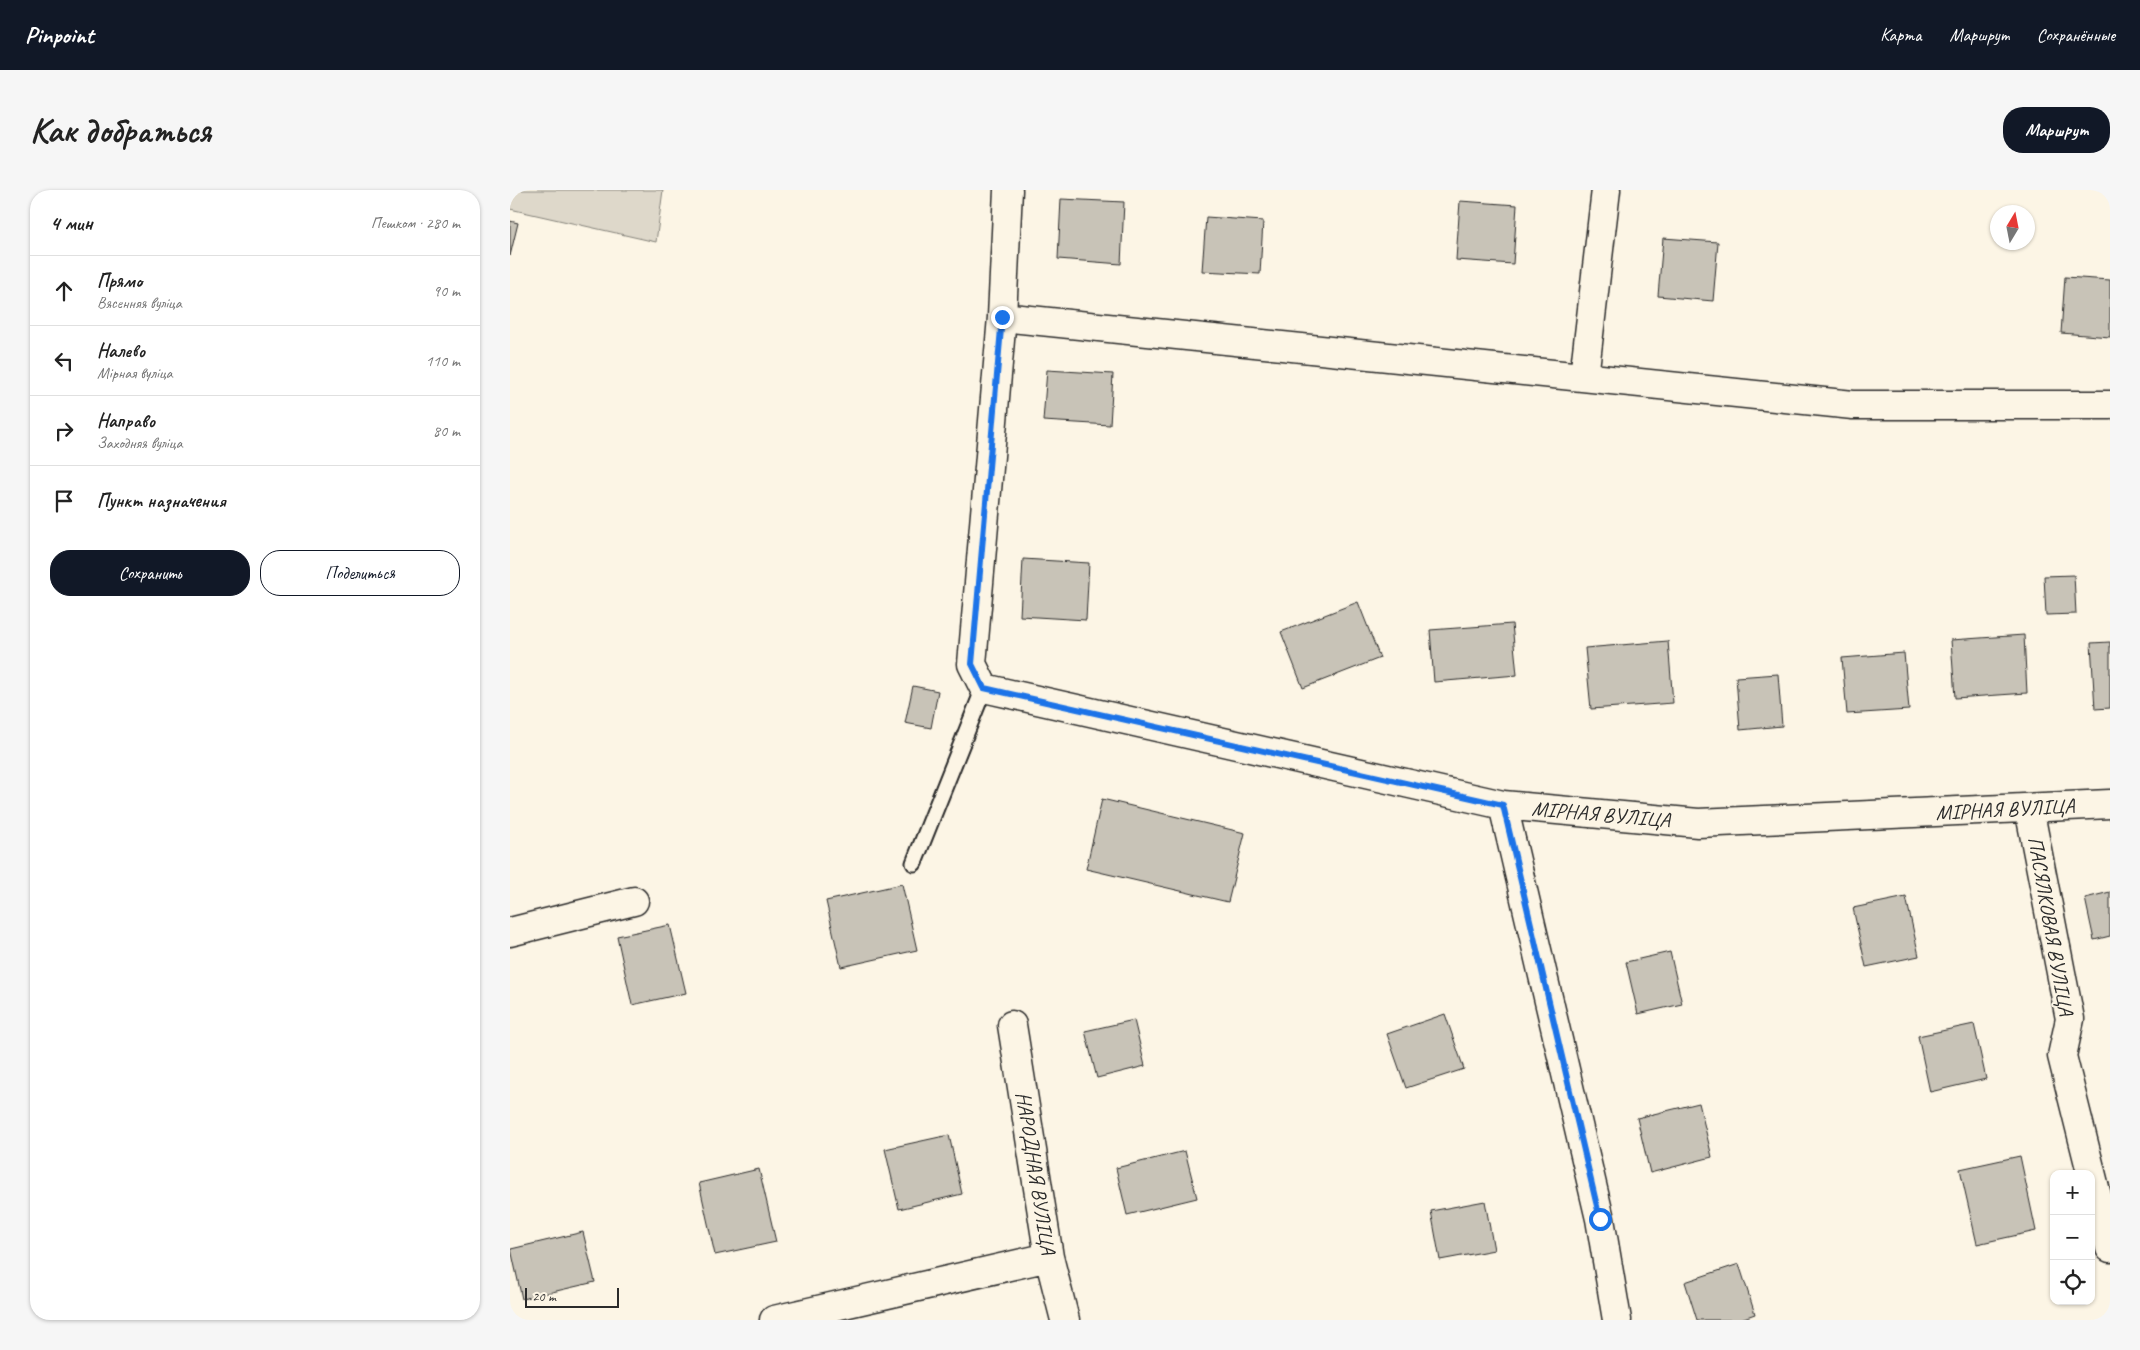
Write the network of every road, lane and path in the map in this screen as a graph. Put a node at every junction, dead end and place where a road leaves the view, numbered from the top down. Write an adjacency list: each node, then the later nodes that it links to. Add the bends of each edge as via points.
1 (1008, 190): 3 (street)
2 (1606, 190): 4 (street)
3 (1002, 317): 4 (street); 6 (street, via 972,664)
4 (1584, 377): 5 (street, via 1853,405)
5 (2110, 405)
6 (984, 688): 8 (street, МІРНАЯ ВУЛІЦА); 10 (lane)
7 (2110, 804): 9 (street, МІРНАЯ ВУЛІЦА)
8 (1503, 805): 9 (street, МІРНАЯ ВУЛІЦА, via 1698,823); 18 (street, via 1600,1219)
9 (2029, 808): 14 (street, ПАСЯЛКОВАЯ ВУЛІЦА, via 2070,1019 2062,1056)
10 (914, 863)
11 (634, 901): 12 (street)
12 (510, 932)
13 (1012, 1025): 15 (street, НАРОДНАЯ ВУЛІЦА)
14 (2110, 1248)
15 (1049, 1257): 16 (street); 17 (street, НАРОДНАЯ ВУЛІЦА)
16 (774, 1320)
17 (1065, 1320)
18 (1617, 1320)

